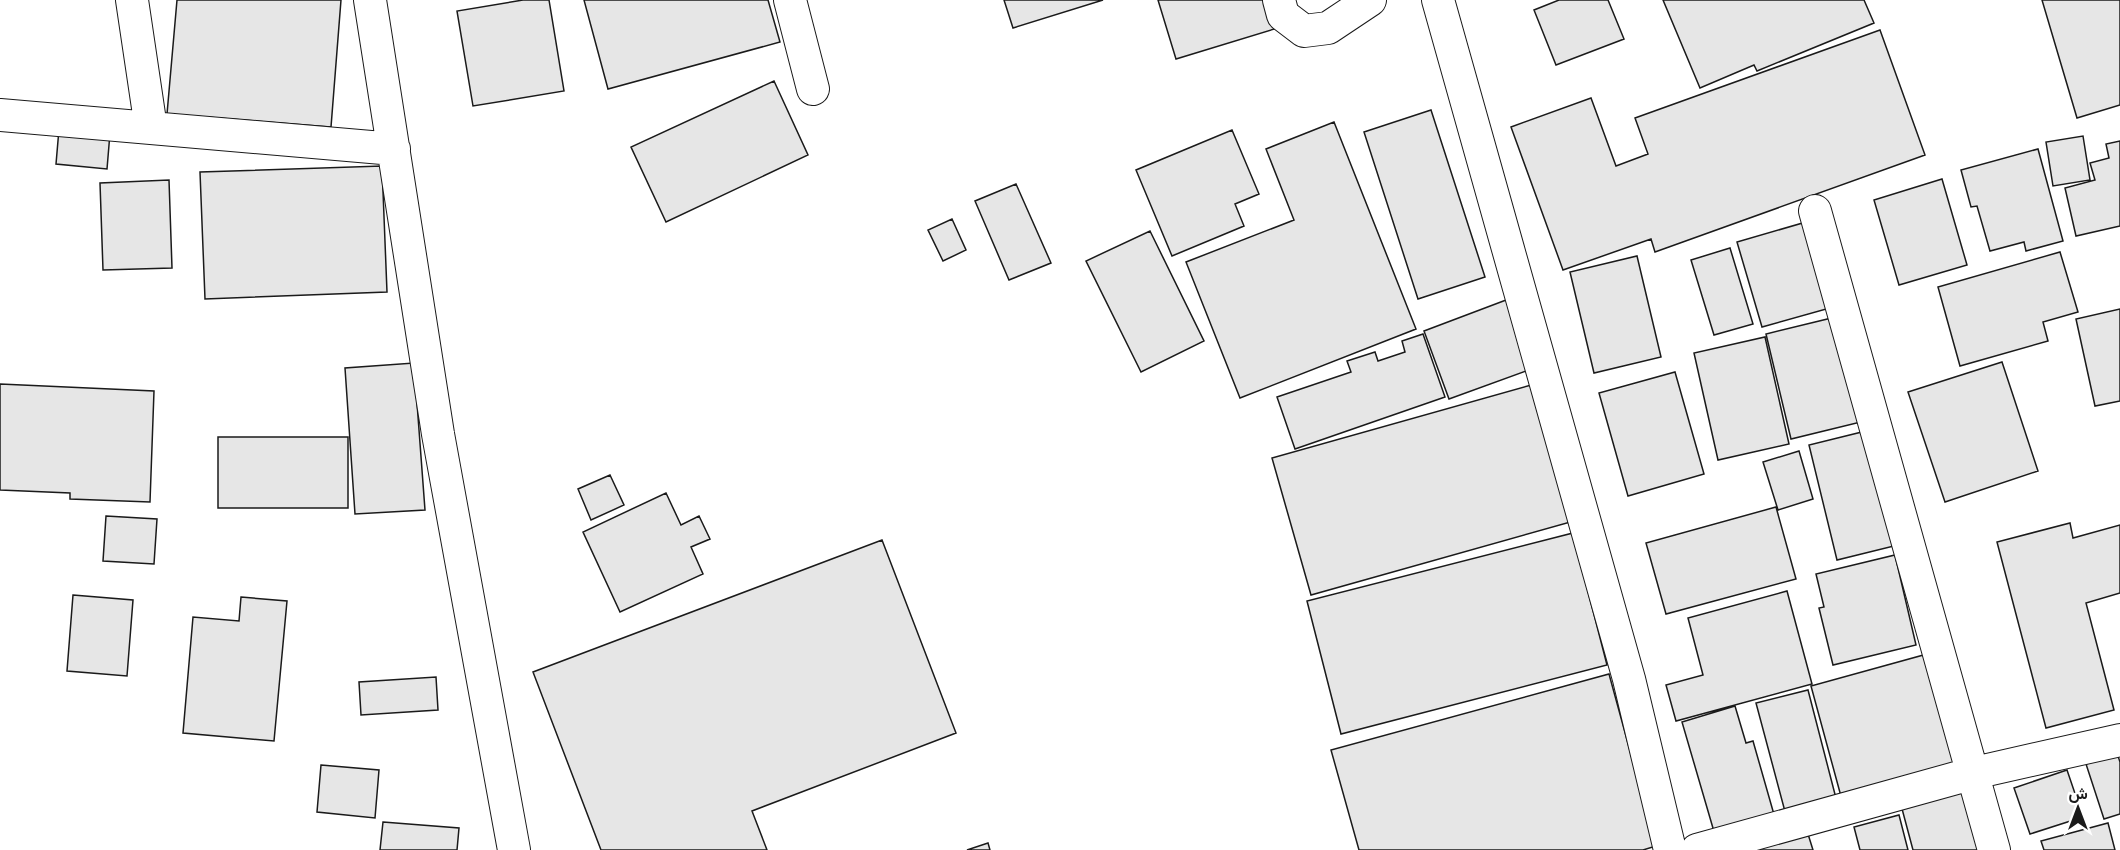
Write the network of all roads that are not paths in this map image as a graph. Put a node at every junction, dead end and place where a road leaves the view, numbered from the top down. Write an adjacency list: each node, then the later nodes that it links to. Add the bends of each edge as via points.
1 (132, 0): 9 (street)
2 (370, 0): 10 (street)
3 (790, 0): 7 (street)
4 (1279, 0): 5 (street, via 1283,15 1304,31 1328,28)
5 (1370, 0)
6 (1437, 0): 15 (street, via 1629,679)
7 (813, 89)
8 (0, 115): 9 (street)
9 (151, 128): 10 (street)
10 (394, 149): 14 (street, via 438,434)
11 (1815, 212): 13 (street)
12 (2120, 740): 13 (street)
13 (1974, 773): 16 (street); 17 (street)
14 (513, 850)
15 (1670, 850)
16 (1697, 850)
17 (1994, 850)

